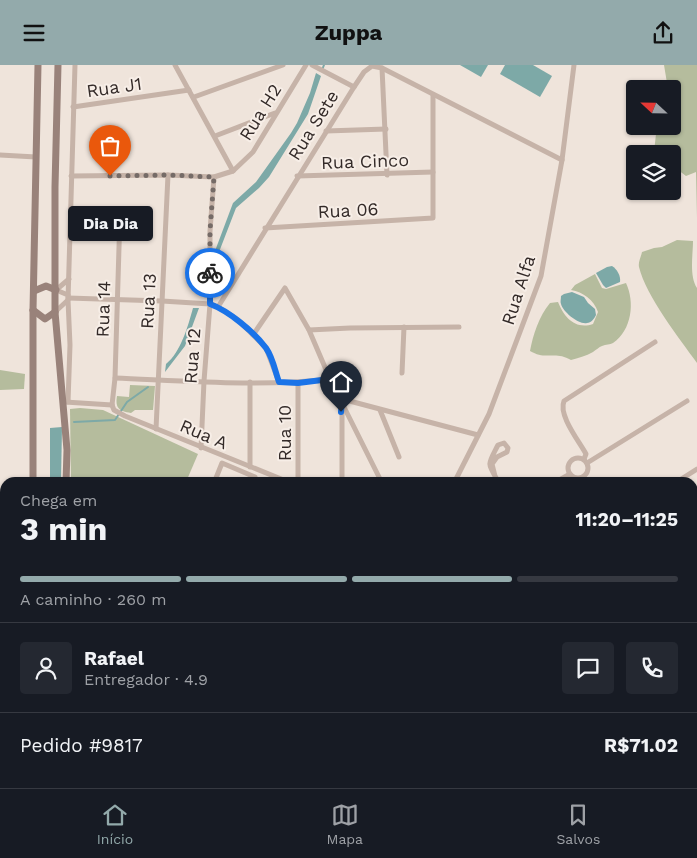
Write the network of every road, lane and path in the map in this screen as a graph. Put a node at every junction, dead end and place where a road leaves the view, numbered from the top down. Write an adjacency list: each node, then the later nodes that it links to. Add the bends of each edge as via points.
1 (38, 65): 20 (main road)
2 (58, 65): 32 (main road)
3 (75, 65): 14 (street)
4 (175, 65): 11 (street)
5 (283, 65): 13 (street)
6 (306, 65): 15 (street, Rua H2)
7 (312, 65): 10 (street)
8 (574, 65): 21 (street, Rua Alfa)
9 (382, 68): 10 (street, Rua Sete, via 372,66); 12 (street); 16 (street)
10 (354, 87): 17 (street, Rua Sete)
11 (189, 90): 13 (street); 14 (street, Rua J1)
12 (432, 95): 21 (street); 23 (street)
13 (194, 97): 18 (street)
14 (73, 107): 26 (street)
15 (276, 113): 18 (street); 22 (street, Rua H2, via 254,152)
16 (386, 129): 17 (street); 25 (street)
17 (326, 131): 27 (street, Rua Sete)
18 (216, 136): 22 (street)
19 (0, 155): 20 (street)
20 (36, 157): 33 (main road)
21 (562, 160): 60 (street, Rua Alfa, via 541,276)
22 (234, 171): 28 (street)
23 (434, 172): 25 (street, Rua Cinco); 30 (street, Rua 06, via 433,218)
24 (168, 175): 26 (street); 28 (street); 36 (street, Rua 13)
25 (386, 175): 27 (street, Rua Cinco)
26 (71, 176): 31 (street)
27 (297, 176): 30 (street, Rua Sete)
28 (214, 177): 37 (street, Rua 12)
29 (120, 215): 35 (street, Rua 14)
30 (265, 228): 38 (street, Rua Sete)
31 (68, 279): 32 (street); 34 (street)
32 (56, 290): 33 (main road, via 46,286); 34 (street); 40 (main road)
33 (34, 291): 39 (main road)
34 (68, 298): 35 (street); 40 (street); 56 (street, via 70,345)
35 (117, 299): 36 (street); 47 (street, Rua 14)
36 (162, 301): 37 (street); 49 (street, Rua 13)
37 (210, 304): 38 (street); 50 (street, Rua 12)
38 (218, 307): 44 (street)
39 (33, 311): 40 (main road, via 45,319); 68 (main road)
40 (55, 312): 56 (main road)
41 (404, 327): 42 (street); 43 (street); 46 (street)
42 (459, 327)
43 (309, 330): 44 (street, via 285,288); 48 (street)
44 (253, 335): 52 (street, via 266,348)
45 (655, 342): 63 (street, via 564,401 564,416 586,454)
46 (402, 373)
47 (115, 378): 49 (street); 57 (street, Rua 14)
48 (330, 379): 53 (street); 54 (street)
49 (159, 380): 50 (street); 59 (street, Rua 13)
50 (204, 381): 51 (street); 61 (street, Rua 12)
51 (250, 382): 52 (street); 64 (street)
52 (279, 382): 53 (street)
53 (298, 383): 73 (street, Rua 10)
54 (342, 399): 58 (street); 74 (street); 75 (street)
55 (687, 401): 63 (street)
56 (65, 402): 57 (street); 69 (main road)
57 (113, 407): 59 (street, Rua A, via 125,416)
58 (380, 410): 60 (street); 62 (street)
59 (156, 429): 61 (street, Rua A)
60 (478, 435): 76 (street, Rua Alfa)
61 (201, 448): 64 (street, Rua A)
62 (399, 457)
63 (586, 461): 66 (street, via 572,460 568,468); 79 (street, via 587,472)
64 (250, 467): 72 (street, Rua A)
65 (697, 469): 80 (street)
66 (570, 474): 77 (street); 78 (street)
67 (495, 476): 67 (street, via 494,460 508,450 502,443 489,463)
68 (33, 477)
69 (66, 477)
70 (216, 477): 71 (street, via 222,463)
71 (256, 477)
72 (276, 477)
73 (298, 477)
74 (342, 477)
75 (379, 477)
76 (457, 477)
77 (565, 477)
78 (574, 477)
79 (582, 477)
80 (684, 477)

